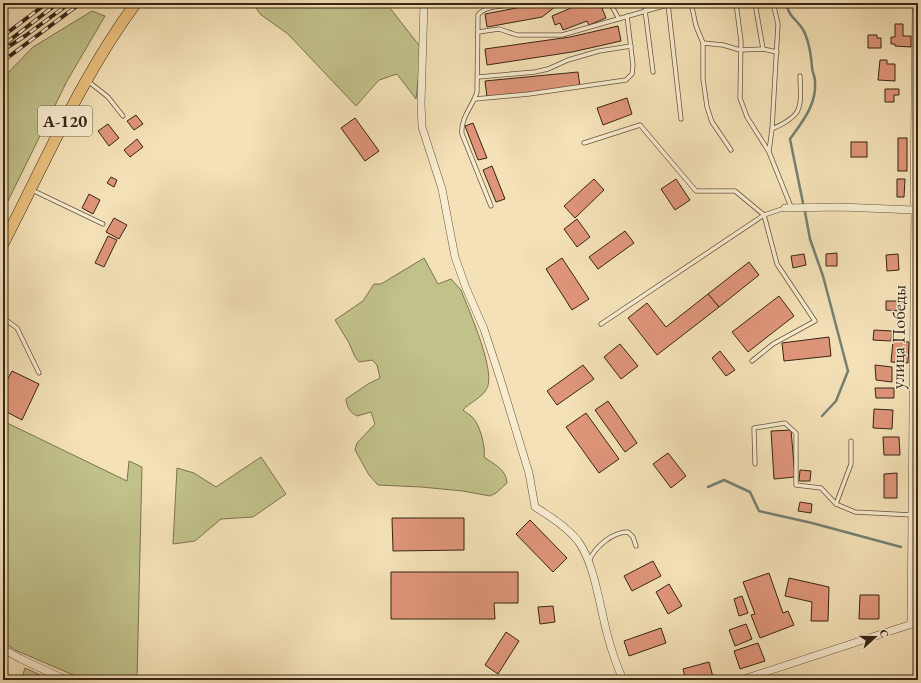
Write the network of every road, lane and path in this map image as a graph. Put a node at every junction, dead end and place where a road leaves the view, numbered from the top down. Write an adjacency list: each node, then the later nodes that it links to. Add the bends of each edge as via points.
1 (136, 3): 26 (main road, А-120)
2 (424, 3): 51 (street, via 422,127 442,189 455,257 484,329 500,378 527,467 535,507 553,518 577,540)
3 (520, 3): 17 (lane, via 481,11 478,15)
4 (610, 3): 16 (lane)
5 (644, 3): 13 (lane)
6 (674, 3): 12 (lane)
7 (691, 3): 18 (lane)
8 (736, 3): 21 (lane)
9 (755, 3): 20 (lane)
10 (773, 3): 22 (lane, via 778,24)
11 (917, 3): 14 (street, улица Победы)
12 (668, 4): 13 (lane); 29 (lane)
13 (647, 10): 15 (lane); 23 (lane)
14 (917, 14): 30 (street, улица Победы)
15 (627, 16): 16 (lane); 19 (lane)
16 (619, 19): 17 (lane, via 562,35 517,35 499,29)
17 (478, 32): 25 (lane)
18 (703, 43): 21 (lane); 33 (lane, via 703,79 707,107 712,122)
19 (631, 46): 25 (lane, via 599,51 534,72); 27 (lane, via 632,74 626,80)
20 (763, 49): 21 (lane); 22 (lane)
21 (740, 50): 34 (lane, via 740,98 747,117)
22 (777, 52): 31 (lane)
23 (653, 72)
24 (800, 76): 31 (lane, via 801,93 797,112 789,122)
25 (478, 77): 27 (lane)
26 (86, 80): 28 (lane, via 108,98); 35 (main road, А-120)
27 (475, 99): 37 (lane, via 461,126 462,134)
28 (123, 116)
29 (681, 119)
30 (917, 123): 36 (street, улица Победы)
31 (772, 129): 34 (lane)
32 (584, 143): 39 (lane, via 640,125 696,191 735,191)
33 (731, 150)
34 (769, 152): 38 (lane)
35 (31, 190): 40 (lane); 41 (main road, А-120)
36 (916, 205): 38 (street); 49 (street, улица Победы)
37 (491, 206)
38 (788, 208): 39 (lane)
39 (764, 215): 43 (lane); 44 (lane, via 778,264 815,321 774,344)
40 (103, 224)
41 (3, 244)
42 (3, 318): 45 (lane, via 17,328)
43 (601, 324)
44 (752, 361)
45 (39, 373)
46 (851, 441): 48 (lane, via 851,464)
47 (755, 464): 48 (lane, via 754,428 785,423 796,433 796,485 821,488)
48 (836, 504): 49 (lane, via 855,512)
49 (912, 515): 52 (street, улица Победы)
50 (636, 546): 51 (lane, via 633,537 624,532 601,544 592,553)
51 (588, 562): 55 (street)
52 (915, 622): 56 (street)
53 (3, 649): 54 (street)
54 (66, 680)
55 (623, 680)
56 (741, 680)

